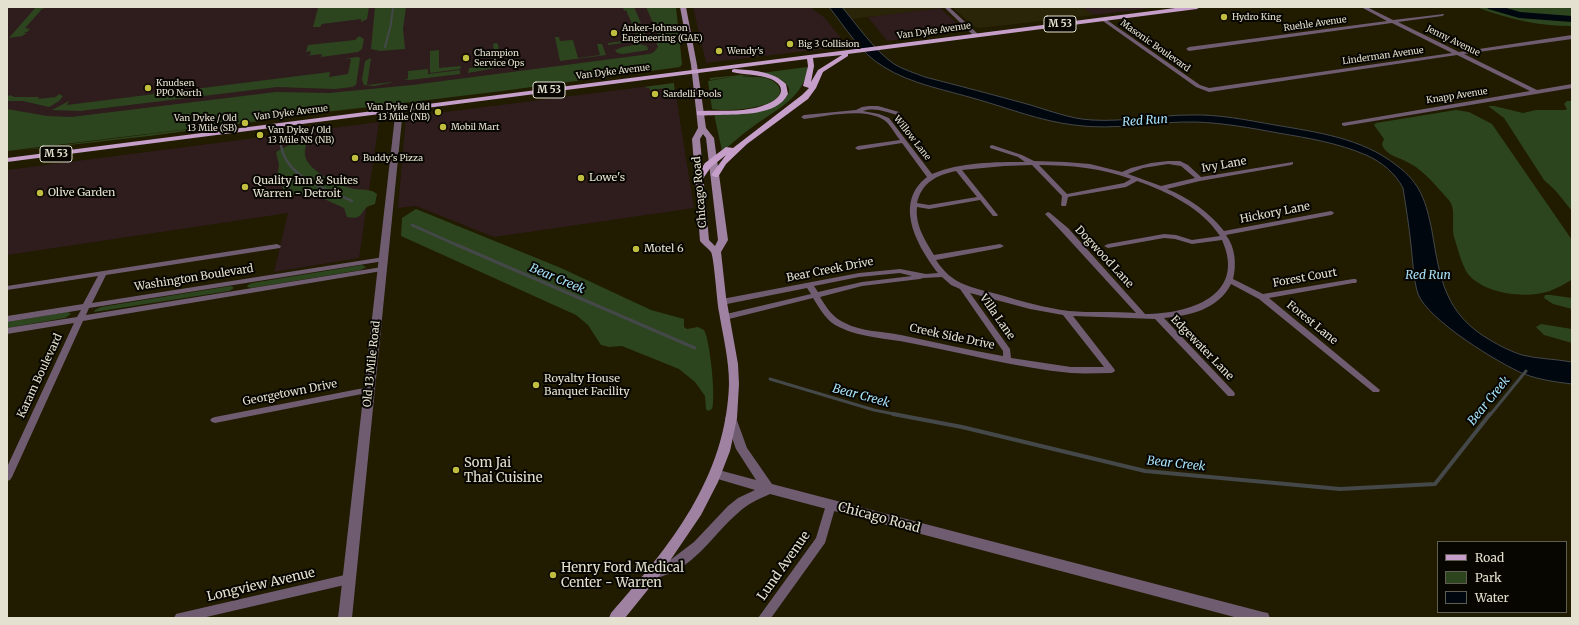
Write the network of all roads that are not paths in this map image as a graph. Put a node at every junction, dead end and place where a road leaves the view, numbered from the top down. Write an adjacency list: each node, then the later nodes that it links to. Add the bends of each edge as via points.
1 (683, 7): 16 (main road, Chicago Road)
2 (946, 7): 9 (street)
3 (1197, 7): 5 (main road, Van Dyke Avenue / M 53)
4 (1363, 7): 8 (street, Jenny Avenue)
5 (1173, 8): 7 (main road, Van Dyke Avenue / M 53)
6 (1442, 15): 8 (street, Ruehle Avenue)
7 (1102, 19): 9 (main road, Van Dyke Avenue / M 53); 17 (street, Masonic Boulevard)
8 (1392, 22): 11 (street, Ruehle Avenue); 13 (street, Jenny Avenue)
9 (976, 35): 12 (main road, Van Dyke Avenue / M 53)
10 (1572, 37): 13 (street, Linderman Avenue)
11 (1189, 49)
12 (851, 52): 14 (main road, Van Dyke Avenue / M 53); 35 (main road, via 820,71 805,97 737,149)
13 (1460, 54): 17 (street, Linderman Avenue, via 1217,90); 19 (street, Jenny Avenue)
14 (810, 57): 15 (main road, Van Dyke Avenue / M 53); 31 (main road, via 808,83 802,93)
15 (716, 70): 16 (main road, Van Dyke Avenue / M 53); 22 (main road, via 771,77 780,82 785,93 780,100 766,107)
16 (695, 72): 20 (main road, Van Dyke Avenue / M 53); 22 (main road, Chicago Road)
17 (1198, 86)
18 (1572, 86): 19 (street, Knapp Avenue)
19 (1536, 92): 25 (street, Knapp Avenue)
20 (399, 109): 30 (main road, Van Dyke Avenue / M 53); 55 (street, Old 13 Mile Road)
21 (858, 111): 23 (street, Willow Lane); 24 (street, Willow Lane); 24 (street, via 872,106 897,114)
22 (700, 113): 26 (main road, Chicago Road)
23 (804, 117)
24 (887, 119): 27 (street, Willow Lane)
25 (1344, 124)
26 (702, 128): 31 (main road, Chicago Road, via 710,138); 38 (main road, Chicago Road, via 696,139)
27 (904, 140): 29 (street); 37 (street, Willow Lane)
28 (992, 147): 33 (street, via 1020,156)
29 (858, 148)
30 (7, 160)
31 (713, 160): 35 (main road, Chicago Road); 38 (main road)
32 (1290, 163): 40 (street, Ivy Lane)
33 (1034, 164): 34 (street, via 1004,164); 36 (street, via 1070,162); 42 (street)
34 (959, 170): 37 (street); 43 (street)
35 (715, 174): 53 (main road, Chicago Road, via 723,240)
36 (1123, 174): 39 (street); 40 (street, via 1134,168 1175,162 1185,166)
37 (931, 177): 44 (street, via 917,192)
38 (699, 178): 53 (main road, Chicago Road, via 705,241)
39 (1136, 179): 41 (street); 42 (street, via 1122,186)
40 (1200, 179): 41 (street, Ivy Lane)
41 (1161, 188): 49 (street, via 1184,198)
42 (1065, 196): 45 (street)
43 (982, 198): 44 (street, via 929,207); 48 (street)
44 (913, 204): 54 (street, via 914,222)
45 (1064, 205)
46 (1331, 213): 49 (street, Hickory Lane)
47 (1048, 214): 69 (street, Dogwood Lane)
48 (995, 215)
49 (1224, 236): 52 (street, Hickory Lane, via 1192,242 1164,236); 59 (street, via 1231,261)
50 (277, 246): 56 (street)
51 (1000, 246): 54 (street)
52 (1108, 246)
53 (716, 252): 66 (main road, Chicago Road)
54 (932, 258): 57 (street)
55 (383, 264): 67 (street, Washington Boulevard); 73 (street, Washington Boulevard); 76 (street, Old 13 Mile Road)
56 (103, 273): 62 (street); 67 (street, Karam Boulevard)
57 (942, 275): 58 (street, Bear Creek Drive); 63 (street)
58 (926, 276): 61 (street, Bear Creek Drive, via 900,271 885,272); 64 (street, via 873,282)
59 (1230, 280): 65 (street, Forest Lane); 70 (street, via 1220,294 1203,306 1179,314)
60 (1353, 281): 65 (street, Forest Court)
61 (809, 285): 64 (street, Creek Side Drive); 66 (street, Bear Creek Drive)
62 (7, 288)
63 (963, 288): 68 (street); 75 (street, Villa Lane, via 1007,351)
64 (816, 295): 71 (street); 75 (street, Creek Side Drive, via 830,316 850,329 915,340)
65 (1262, 297): 77 (street, Forest Lane)
66 (722, 302): 71 (main road, Chicago Road)
67 (86, 307): 72 (street, Washington Boulevard); 73 (street, Karam Boulevard)
68 (1066, 313): 69 (street); 75 (street, Creek Side Drive, via 1111,370 1065,369)
69 (1143, 316): 70 (street)
70 (1157, 316): 78 (street, Edgewater Lane)
71 (725, 317): 79 (main road, Chicago Road, via 733,371)
72 (7, 319)
73 (80, 319): 74 (street, Washington Boulevard); 82 (street, Karam Boulevard)
74 (7, 331)
75 (1007, 361)
76 (369, 390): 80 (street, Georgetown Drive); 86 (street, Old 13 Mile Road)
77 (1376, 390)
78 (1231, 394)
79 (731, 418): 81 (main road, Chicago Road); 83 (street, via 742,449)
80 (215, 420)
81 (715, 474): 83 (street, Chicago Road); 85 (main road, via 689,525)
82 (7, 477)
83 (768, 489): 84 (street, Chicago Road); 85 (street, via 732,510 699,546 670,568)
84 (831, 506): 90 (street, Lund Avenue, via 821,540); 91 (street, Chicago Road)
85 (653, 574): 89 (main road)
86 (349, 579): 87 (street, Longview Avenue); 88 (street, Old 13 Mile Road)
87 (180, 618)
88 (345, 618)
89 (616, 618)
90 (764, 618)
91 (1262, 618)

